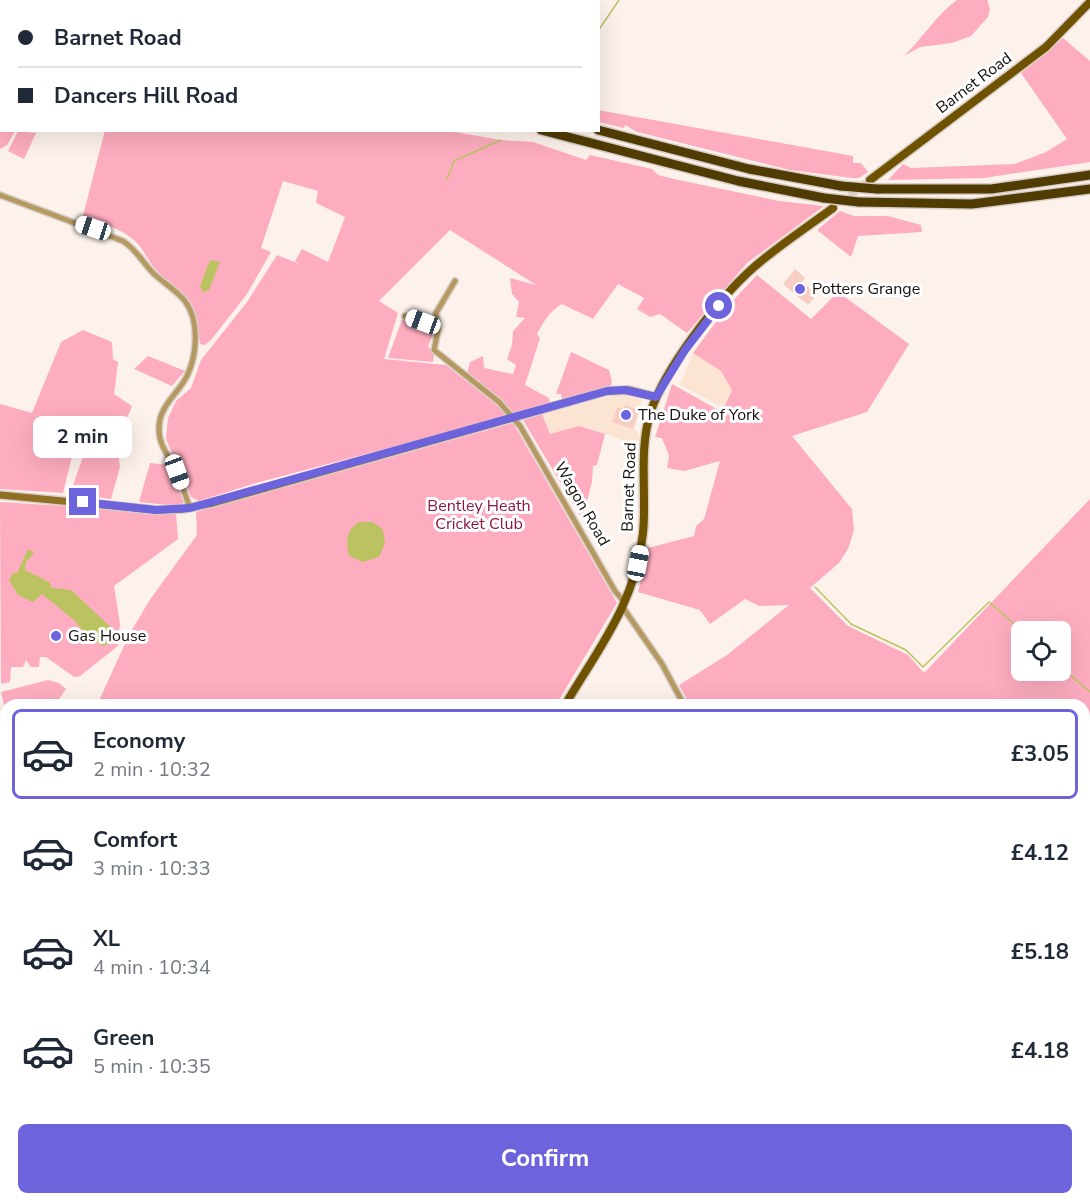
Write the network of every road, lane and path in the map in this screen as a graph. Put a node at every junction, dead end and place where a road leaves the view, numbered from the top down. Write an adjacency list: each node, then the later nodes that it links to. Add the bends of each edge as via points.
1 (1090, 2): 5 (main road, Barnet Road, via 1046,47)
2 (600, 131): 4 (highway, bridge, via 749,169 841,186 991,189)
3 (549, 132): 6 (highway, bridge, via 738,181 859,202 972,204)
4 (1090, 175)
5 (870, 180)
6 (1090, 189)
7 (0, 195): 15 (street, via 123,241 185,301 194,326 192,363 164,408 159,426 163,449 177,472)
8 (833, 207): 12 (main road, Barnet Road, via 761,261 733,289 685,350)
9 (455, 281): 11 (street, via 436,313)
10 (405, 316): 11 (street)
11 (436, 322): 13 (street, Wagon Road, via 433,347)
12 (656, 397): 13 (street, via 615,390); 16 (main road, Barnet Road, via 646,435 642,535)
13 (514, 418): 15 (street); 16 (street, Wagon Road)
14 (0, 495): 15 (street, via 156,510)
15 (190, 508)
16 (625, 606): 17 (main road, Barnet Road); 18 (street, Wagon Road)
17 (569, 699)
18 (681, 699)

